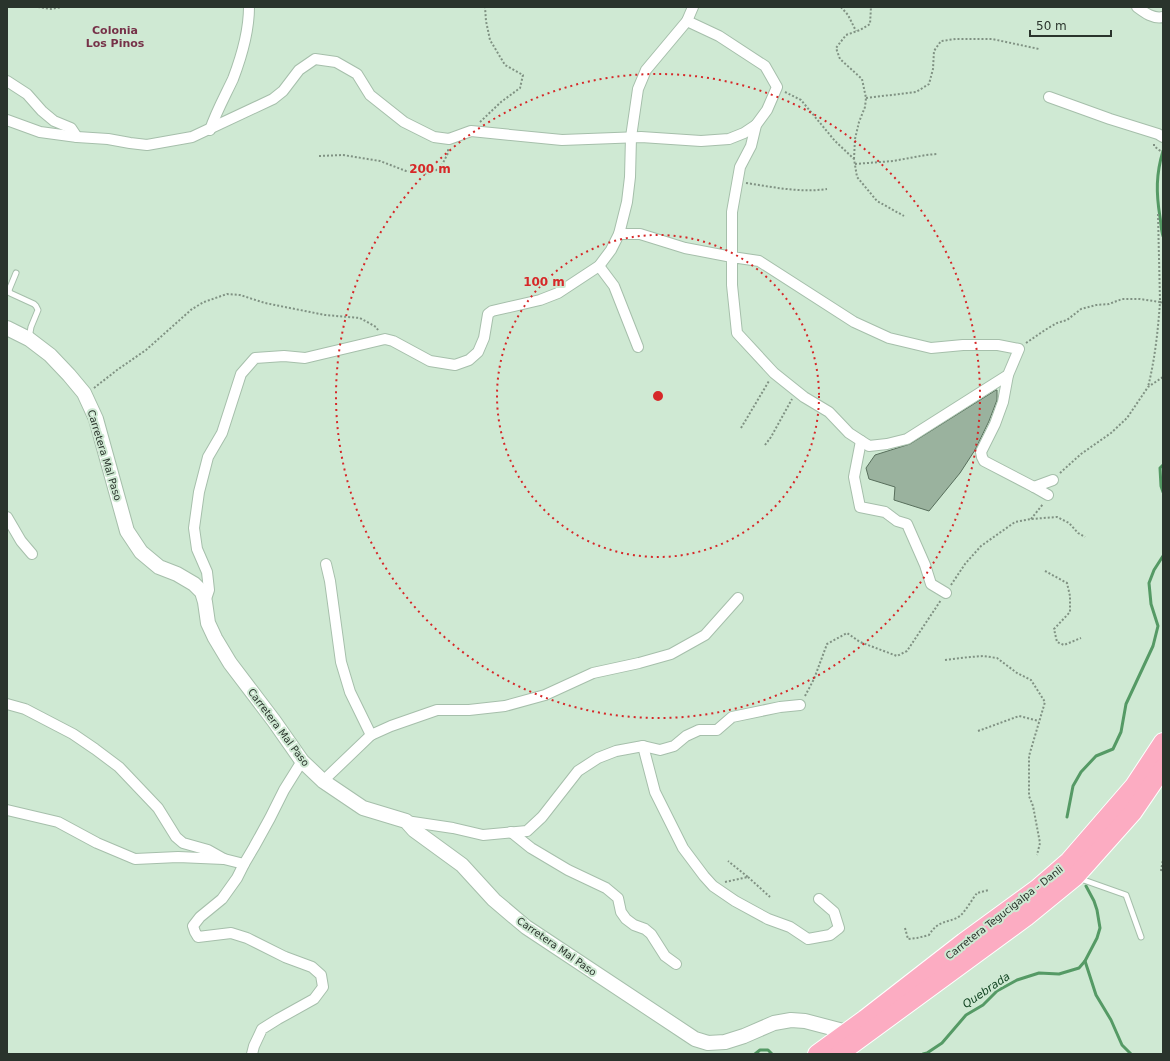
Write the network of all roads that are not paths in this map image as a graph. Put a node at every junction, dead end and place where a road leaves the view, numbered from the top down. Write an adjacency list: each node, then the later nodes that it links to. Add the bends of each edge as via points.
1 (249, 7): 10 (street, via 245,38 233,78)
2 (693, 7): 5 (street)
3 (1137, 7): 4 (street, via 1149,15)
4 (1163, 17)
5 (687, 21): 9 (street, via 719,36 765,66 777,88); 13 (street, via 646,70 638,89)
6 (7, 81): 12 (street, via 27,94 54,121 71,128)
7 (1049, 97): 11 (street)
8 (7, 120): 12 (street, via 40,132)
9 (756, 125): 13 (street, via 729,139 715,141); 15 (street, via 737,182 732,212)
10 (210, 130): 12 (street, via 192,138 147,145); 13 (street, via 273,99 283,91 299,70 315,59 336,62 356,74 370,95 404,122 434,137 449,139 471,131 562,140)
11 (1160, 136)
12 (77, 137)
13 (631, 137): 14 (street, via 627,202)
14 (619, 234): 15 (street, via 640,234 685,248); 16 (street)
15 (732, 257): 21 (street, via 759,260 854,322 889,338 931,348 998,345 1019,349); 22 (street, via 737,333 774,373 829,412 849,433)
16 (599, 266): 20 (street, via 614,286); 31 (street, via 558,293 540,300 492,311 488,314 484,338 478,352 469,360 455,365 430,361 385,339 305,358 255,358 241,374 222,433 208,457 199,492 194,528 197,549 207,572 209,590)
17 (16, 273): 19 (lane, via 10,293 34,304 38,310)
18 (7, 328): 19 (street, Carretera Mal Paso)
19 (29, 339): 31 (street, Carretera Mal Paso, via 50,355 84,392 96,420 127,531 141,552 159,567 194,584 202,592)
20 (638, 347)
21 (1008, 375): 22 (street, via 907,440 869,446); 24 (street, via 1003,402 981,452 982,457 984,461)
22 (861, 441): 29 (street, via 854,477 860,507 886,512 897,521 906,524 931,584)
23 (1053, 480): 24 (street)
24 (1034, 487): 25 (street)
25 (1048, 495)
26 (7, 517): 27 (street)
27 (32, 554)
28 (326, 564): 34 (street, via 341,662 350,692)
29 (946, 593)
30 (738, 598): 34 (street, via 705,635 671,654 593,673 546,695 505,706 437,710)
31 (205, 602): 37 (street, Carretera Mal Paso, via 208,623 230,663)
32 (7, 704): 43 (street, via 25,709 96,749 158,808 176,837 183,843 208,850)
33 (800, 704): 36 (street, via 732,717 717,730 699,730 674,746 660,750)
34 (371, 735): 39 (street)
35 (1163, 742): 49 (highway, Carretera Tegucigalpa - Danli, via 1134,786 1069,861)
36 (643, 746): 42 (street, via 616,751 598,758 578,771 542,817 527,831); 46 (street, via 655,792 682,848 712,886 735,901 768,919 790,927 808,939 830,935 839,928 834,912)
37 (302, 761): 39 (street, Carretera Mal Paso); 44 (street)
38 (1163, 768): 45 (highway, Carretera Tegucigalpa - Danli, via 1133,812)
39 (323, 781): 41 (street, Carretera Mal Paso, via 363,808)
40 (7, 810): 43 (street, via 58,822 134,859)
41 (406, 821): 42 (street, via 483,835); 49 (street, Carretera Mal Paso, via 414,830 462,865 494,900 526,927 695,1039 708,1043 725,1042 774,1023 791,1020 805,1021)
42 (511, 832): 48 (street, via 531,848 568,870 606,888 618,898 620,912 626,919 652,934 666,956)
43 (224, 859): 44 (street)
44 (244, 864): 50 (street, via 222,899 193,926 198,937 231,933 247,938 312,967 321,975 323,988 314,999 262,1029)
45 (1075, 877): 47 (lane, via 1126,895); 49 (highway, Carretera Tegucigalpa - Danli, via 1026,917)
46 (820, 899)
47 (1141, 937)
48 (676, 964)
49 (851, 1037): 51 (highway, Carretera Tegucigalpa - Danli); 52 (highway, Carretera Tegucigalpa - Danli)
50 (254, 1051)
51 (817, 1054)
52 (839, 1054)

